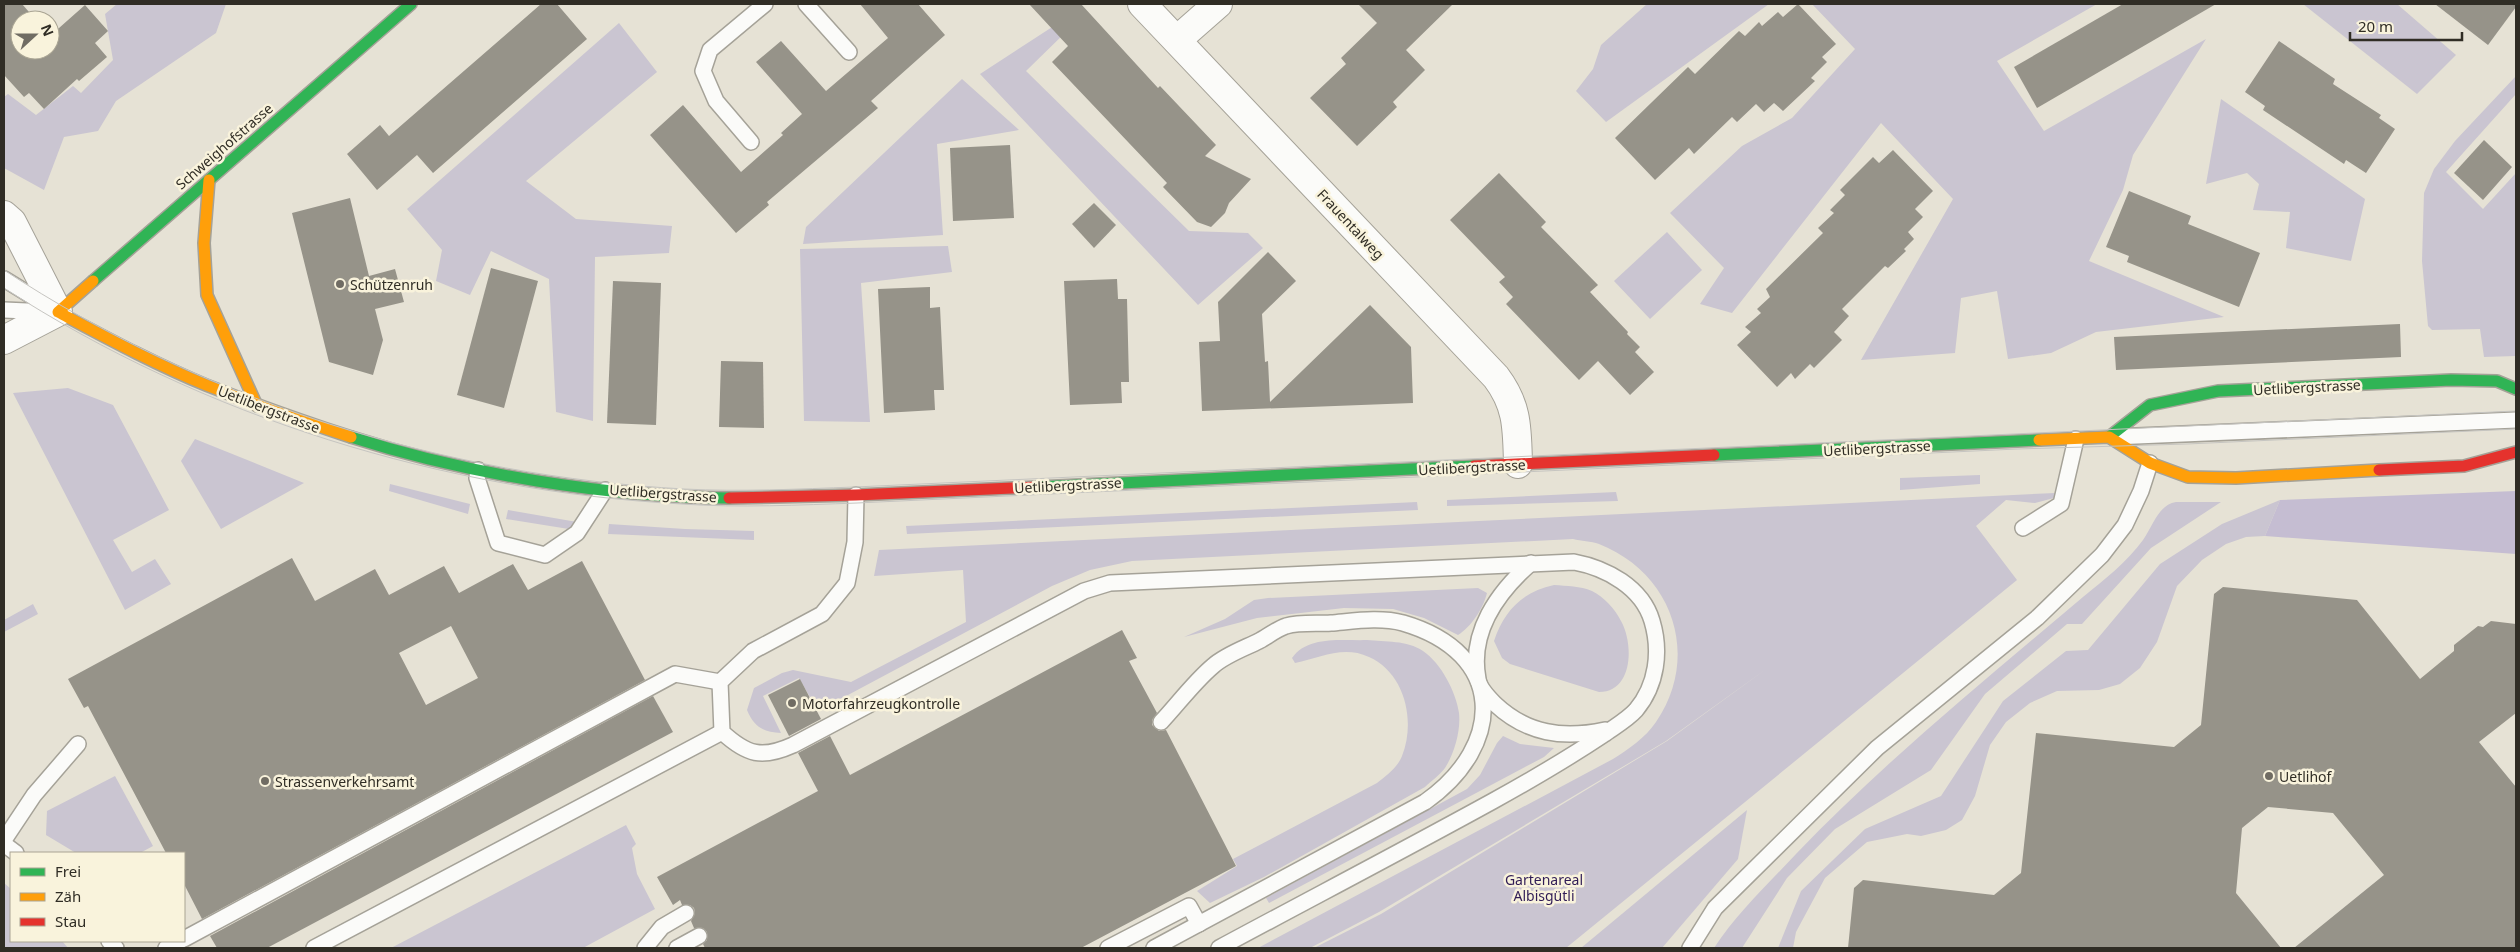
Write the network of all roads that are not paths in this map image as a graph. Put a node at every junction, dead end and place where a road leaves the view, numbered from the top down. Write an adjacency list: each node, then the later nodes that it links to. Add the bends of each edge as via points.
1 (411, 4): 9 (main road, Schweighofstrasse)
2 (764, 4): 8 (lane, via 710,50 702,71 716,101)
3 (806, 4): 7 (lane)
4 (1142, 4): 6 (street, Frauentalweg)
5 (1218, 4): 6 (street)
6 (1177, 40): 22 (street, Frauentalweg, via 1496,377 1513,404)
7 (849, 52)
8 (751, 142)
9 (209, 180): 13 (main road, Schweighofstrasse); 16 (main road, via 204,243 207,294)
10 (4, 215): 13 (street, via 12,222)
11 (4, 279): 13 (lane, Uetlibergstrasse)
12 (4, 310): 13 (lane)
13 (58, 312): 14 (street); 16 (main road, Uetlibergstrasse, via 147,360)
14 (4, 340)
15 (2516, 388): 18 (main road, Uetlibergstrasse, via 2497,381 2451,380 2218,392 2150,405)
16 (257, 406): 23 (main road, Uetlibergstrasse, via 348,437)
17 (2516, 420): 18 (lane, Uetlibergstrasse)
18 (2109, 437): 19 (main road, Uetlibergstrasse); 21 (main road)
19 (2076, 439): 22 (main road, Uetlibergstrasse); 26 (lane, via 2061,504)
20 (2516, 452): 21 (main road, via 2464,466 2236,478 2188,476)
21 (2150, 463): 48 (lane, via 2125,525 2102,555 2037,618 1877,748 1715,908)
22 (1518, 464): 25 (main road, Uetlibergstrasse)
23 (478, 470): 24 (main road, Uetlibergstrasse); 24 (lane, via 477,478 498,543 545,555 577,532)
24 (605, 490): 25 (main road, Uetlibergstrasse, via 726,498)
25 (856, 495): 29 (lane, via 848,583 822,614 753,651)
26 (2023, 528)
27 (1531, 563): 28 (lane, via 1509,582 1485,621 1479,640); 31 (lane, via 1574,562 1605,571 1632,590 1651,616 1658,652 1651,685 1635,710); 32 (lane, via 1110,583 1084,592 774,754 748,750)
28 (1478, 681): 30 (lane, via 1462,656 1438,637 1402,623 1374,620 1286,626 1213,665); 31 (lane, via 1502,711 1528,727 1550,734 1572,735); 37 (lane, via 1484,717 1480,735 1459,773 1443,790)
29 (720, 682): 32 (lane); 39 (lane, via 676,674)
30 (1161, 722)
31 (1611, 729): 47 (lane, via 1558,765)
32 (722, 732): 42 (lane)
33 (78, 744): 34 (lane, via 34,795)
34 (4, 842): 35 (lane)
35 (15, 852)
36 (686, 913): 43 (lane, via 662,927)
37 (1199, 924): 45 (lane, via 1188,906); 46 (lane)
38 (699, 936): 44 (lane)
39 (185, 937)
40 (178, 942): 41 (lane)
41 (166, 948)
42 (314, 948)
43 (645, 948)
44 (677, 948)
45 (1108, 948)
46 (1154, 948)
47 (1219, 948)
48 (1690, 948)

